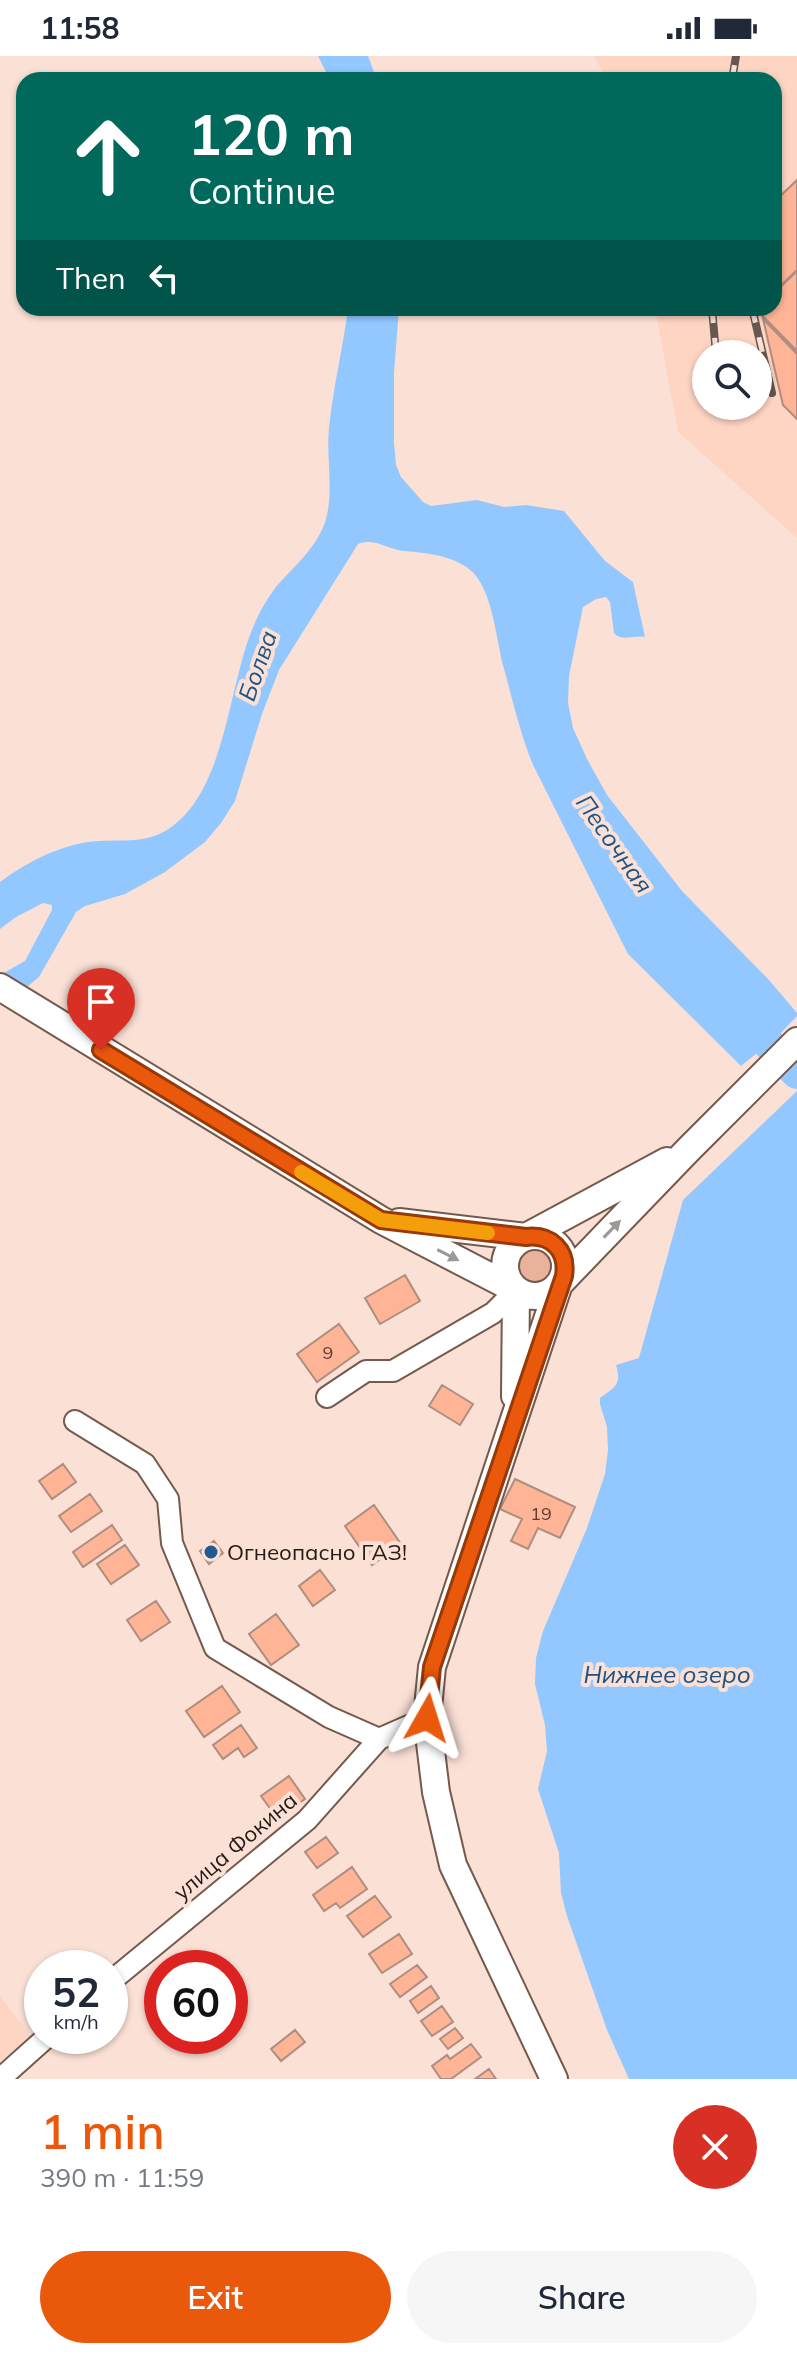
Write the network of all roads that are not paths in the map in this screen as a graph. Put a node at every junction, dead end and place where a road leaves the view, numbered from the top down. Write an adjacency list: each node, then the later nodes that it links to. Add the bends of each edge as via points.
1 (0, 987): 4 (main road)
2 (797, 1041): 3 (main road)
3 (688, 1150): 5 (main road); 6 (main road, one-way to 3)
4 (381, 1220): 5 (main road); 7 (main road, one-way to 7)
5 (526, 1237): 6 (main road, via 545,1238 560,1249 565,1266); 7 (main road, via 511,1248 505,1265)
6 (559, 1284): 7 (main road, via 544,1295); 9 (main road)
7 (516, 1290): 8 (street, via 493,1313 393,1371 366,1371); 9 (main road)
8 (327, 1397)
9 (515, 1419): 11 (main road, via 432,1667)
10 (75, 1421): 12 (street, via 145,1464 168,1499 172,1543 215,1648 329,1717)
11 (427, 1718): 12 (street, улица Фокина); 16 (main road, via 436,1792 453,1865)
12 (379, 1739): 13 (street, улица Фокина, via 307,1820)
13 (128, 1967)
14 (28, 2054): 15 (street)
15 (0, 2079)
16 (554, 2079)

